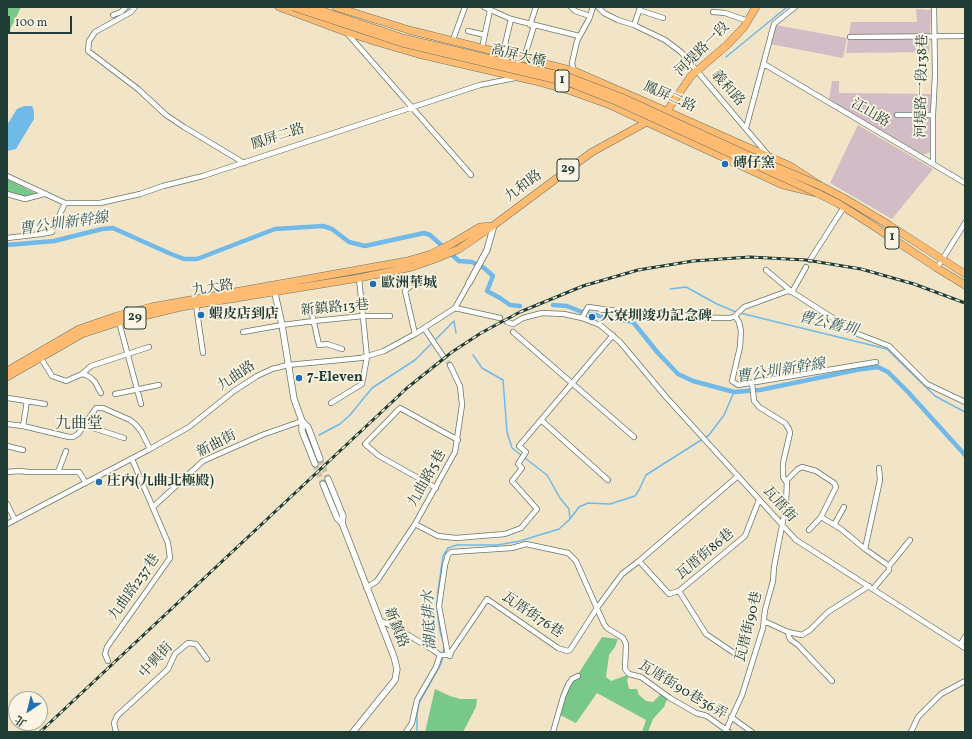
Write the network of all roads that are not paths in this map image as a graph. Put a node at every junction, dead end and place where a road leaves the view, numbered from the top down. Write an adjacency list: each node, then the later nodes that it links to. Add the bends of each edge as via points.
1 (126, 7): 19 (street)
2 (135, 7): 49 (street, via 131,12 95,32 89,41 88,51 166,115)
3 (293, 7): 54 (main road, 高屏大橋 / 1, bridge, via 402,43 570,83)
4 (312, 7): 54 (main road, 高屏大橋 / 1, bridge, via 403,38 571,78 615,95)
5 (336, 7): 34 (main road, 鳳屏二路 / 1, via 409,30)
6 (465, 7): 32 (street)
7 (484, 7): 17 (street)
8 (536, 7): 24 (street)
9 (571, 7): 20 (street)
10 (593, 7): 20 (street)
11 (598, 7): 25 (street, 義和路, via 604,13)
12 (756, 7): 23 (main road, 河堤路一段 / 29)
13 (795, 7): 37 (street, via 774,24)
14 (934, 7): 30 (street, 河堤路一段138巷)
15 (281, 8): 27 (main road, 鳳屏二路 / 1)
16 (640, 8): 21 (street); 25 (street)
17 (490, 10): 22 (street); 28 (street)
18 (713, 12): 23 (street, via 725,13)
19 (113, 15)
20 (590, 16): 29 (street)
21 (663, 18)
22 (511, 19): 24 (street); 35 (street)
23 (748, 21): 39 (main road, 河堤路一段 / 29, via 727,45)
24 (532, 25): 29 (street); 36 (street)
25 (634, 25): 39 (street, 義和路, via 665,40 687,58)
26 (468, 31): 28 (street)
27 (346, 32): 40 (main road, 鳳屏二路 / 1, via 418,54); 42 (street)
28 (485, 35): 34 (street)
29 (579, 36): 38 (street, via 572,63)
30 (935, 36): 31 (street); 33 (street); 45 (street, 河堤路一段138巷)
31 (965, 36)
32 (454, 37)
33 (850, 37)
34 (482, 48): 35 (main road, 鳳屏二路 / 1)
35 (504, 53): 36 (main road, 鳳屏二路 / 1)
36 (524, 58): 38 (main road, 鳳屏二路 / 1)
37 (764, 64): 47 (street); 50 (street, 江山路)
38 (574, 71): 41 (street); 43 (main road, 鳳屏二路 / 1)
39 (697, 71): 43 (main road, 河堤路一段 / 29); 47 (street, 義和路)
40 (519, 77): 41 (main road, 鳳屏二路 / 1); 42 (street, 鳳屏二路, via 480,85)
41 (571, 91): 46 (main road, 鳳屏二路 / 1)
42 (412, 107): 49 (street, 鳳屏二路); 51 (street)
43 (667, 112): 46 (main road, 九和路 / 29); 48 (main road, 鳳屏二路 / 1)
44 (897, 115): 45 (street)
45 (933, 115): 50 (street, 河堤路一段138巷)
46 (647, 122): 54 (main road, 鳳屏二路 / 1, via 783,185); 60 (main road, 九和路 / 29, via 592,152)
47 (746, 128): 48 (street, 義和路)
48 (771, 158): 54 (main road, 鳳屏二路 / 1, via 792,167)
49 (244, 162): 57 (street, 鳳屏二路, via 140,194 100,203)
50 (933, 164): 53 (street, 江山路)
51 (470, 175)
52 (7, 176): 56 (street, 鳳屏二路)
53 (965, 183)
54 (819, 190): 58 (main road, 鳳屏二路 / 1); 64 (main road, 鳳屏二路 / 1, via 844,198)
55 (7, 194): 56 (street, via 25,199)
56 (44, 194): 57 (street, 鳳屏二路)
57 (64, 203): 61 (street, via 52,232)
58 (844, 207): 63 (street); 66 (main road, 鳳屏二路 / 1)
59 (965, 222): 64 (street)
60 (494, 226): 62 (main road, 九和路 / 29); 71 (street, 九曲路, via 487,250)
61 (7, 238)
62 (433, 256): 69 (main road, 九大路 / 29, via 412,267); 73 (main road, 九大路 / 29)
63 (810, 260)
64 (942, 260): 66 (street); 68 (main road, 鳳屏二路 / 1)
65 (806, 267): 74 (street)
66 (937, 268): 72 (main road, 鳳屏二路 / 1)
67 (766, 270): 74 (street)
68 (965, 274)
69 (359, 278): 73 (main road, 九大路 / 29); 79 (street)
70 (414, 283): 90 (street, via 405,291)
71 (469, 283): 77 (street, 九曲路)
72 (965, 285)
73 (274, 288): 75 (main road, 九大路 / 29); 86 (street); 102 (main road, 九大路 / 29, via 151,307 79,329)
74 (792, 292): 78 (street, via 788,291 741,308); 113 (street, via 858,334 889,346 927,384)
75 (196, 305): 84 (main road, 九大路 / 29); 94 (street)
76 (310, 305): 83 (street)
77 (455, 308): 81 (street); 87 (street, 九曲路)
78 (736, 315): 82 (street, via 730,318 662,317 588,307); 107 (street, via 741,331 732,380 738,386)
79 (363, 316): 80 (street, 新鎮路13巷); 83 (street, 新鎮路13巷); 98 (street)
80 (390, 316)
81 (500, 318)
82 (582, 318): 85 (street, 瓦厝街, via 564,314 542,314 523,318 513,324); 91 (street, 瓦厝街, via 600,325)
83 (314, 321): 86 (street, 新鎮路13巷); 93 (street, via 319,345 327,344)
84 (119, 322): 95 (street); 97 (main road, 九大路 / 29, via 82,334)
85 (508, 322)
86 (282, 325): 88 (street, 新鎮路13巷); 100 (street)
87 (424, 328): 90 (street, 九曲路); 96 (street)
88 (243, 332)
89 (513, 332): 105 (street)
90 (415, 334): 98 (street, 九曲路, via 384,351)
91 (613, 335): 105 (street); 135 (street, 瓦厝街)
92 (149, 347): 95 (street)
93 (342, 349)
94 (203, 353)
95 (128, 354): 103 (street, via 91,366); 108 (street)
96 (443, 356)
97 (40, 357): 103 (street, via 52,376 66,381); 104 (main road, 九大路 / 29)
98 (366, 357): 100 (street, 九曲路); 114 (street, via 362,384)
99 (876, 362): 107 (street)
100 (288, 365): 118 (street, via 294,399); 126 (street, 九曲路, via 257,376 189,427)
101 (450, 365): 124 (street, 九曲路5巷, via 460,386 462,405)
102 (7, 371)
103 (82, 374): 109 (street, via 95,382)
104 (7, 377)
105 (572, 383): 117 (street); 122 (street)
106 (159, 385): 108 (street)
107 (752, 385): 139 (street, 瓦厝街90巷, via 754,401 759,407 785,423 789,429 783,463 783,477)
108 (137, 390): 110 (street); 116 (street)
109 (101, 394)
110 (115, 394)
111 (8, 398): 112 (street)
112 (27, 401): 115 (street); 121 (street)
113 (965, 402)
114 (331, 403)
115 (46, 404)
116 (141, 404)
117 (541, 420): 137 (street); 150 (street, via 519,446 526,452 518,464 522,468 512,481 537,509 520,528 505,534 456,538 438,536)
118 (302, 421): 130 (street, via 308,427); 131 (street, via 302,431); 144 (street, 新曲街, via 262,435 204,461)
119 (7, 424): 121 (street)
120 (84, 424): 121 (street, via 73,437); 123 (street); 126 (street, via 96,408 103,408 135,424)
121 (23, 426)
122 (634, 437)
123 (124, 438)
124 (458, 440): 141 (street, 九曲路5巷, via 454,456); 141 (street, via 400,408 365,444 379,456)
125 (7, 446): 127 (street)
126 (150, 449): 129 (street, 九曲路)
127 (23, 450)
128 (66, 451): 134 (street)
129 (132, 459): 138 (street, 九曲路); 144 (street, 九曲路237巷)
130 (320, 459)
131 (315, 464)
132 (879, 468): 155 (street, via 880,480)
133 (7, 472): 134 (street)
134 (58, 472): 138 (street, via 79,472)
135 (738, 476): 142 (street, 瓦厝街); 156 (street, 瓦厝街76巷)
136 (328, 479): 148 (street, 新鎮路, via 343,516)
137 (608, 480)
138 (86, 483): 147 (street, 九曲路)
139 (787, 483): 146 (street, via 789,477 802,467 816,471 834,483 836,488); 151 (street, 瓦厝街90巷)
140 (323, 484): 148 (street, 新鎮路, via 337,518)
141 (436, 488): 150 (street, 九曲路5巷)
142 (759, 500): 151 (street, 瓦厝街); 160 (street, 瓦厝街86巷, via 745,536)
143 (7, 504): 147 (street)
144 (153, 507): 172 (street, 九曲路237巷, via 168,542 170,558 106,647)
145 (844, 507): 152 (street)
146 (821, 516): 152 (street); 153 (street)
147 (15, 520): 149 (street, 九曲路)
148 (342, 523): 158 (street, 新鎮路)
149 (7, 524)
150 (415, 524): 158 (street, 九曲路5巷, via 378,581)
151 (782, 525): 159 (street, 瓦厝街, via 804,546); 163 (street, 瓦厝街90巷)
152 (834, 525): 155 (street)
153 (809, 530)
154 (910, 540): 157 (street)
155 (865, 549): 157 (street)
156 (641, 559): 160 (street, 瓦厝街86巷, via 669,594); 161 (street, 瓦厝街76巷, via 622,574)
157 (889, 566): 159 (street, via 889,570)
158 (366, 588): 162 (street, 新鎮路)
159 (871, 588): 164 (street, via 828,612 802,635); 166 (street, 瓦厝街)
160 (679, 592): 170 (street, via 706,634)
161 (597, 608): 169 (street, 瓦厝街76巷, via 567,651 558,648 487,599 450,656); 169 (street, 瓦厝街90巷36弄, via 576,561 568,552 526,544 512,548 451,552 445,565 440,606); 177 (street, 瓦厝街90巷36弄, via 607,628 623,638 626,644 626,669 630,674 641,677 670,698 696,713 707,716)
162 (379, 620): 168 (street); 179 (street, 新鎮路, via 394,657 397,674 395,680)
163 (764, 621): 164 (street); 176 (street, 瓦厝街90巷, via 751,670)
164 (788, 632): 174 (street, via 791,640)
165 (965, 637): 166 (street)
166 (960, 645): 167 (street, 瓦厝街)
167 (965, 648)
168 (440, 655): 169 (street); 180 (street, via 417,700 412,723)
169 (448, 655)
170 (737, 655)
171 (207, 659): 178 (street, 中興街, via 196,644 188,643 175,654 168,669 117,716)
172 (108, 661)
173 (578, 676): 181 (street, via 568,685)
174 (832, 681)
175 (965, 681): 183 (street, via 941,694 918,717)
176 (731, 718): 177 (street, 瓦厝街90巷); 182 (street)
177 (727, 731)
178 (116, 732)
179 (353, 732)
180 (406, 732)
181 (553, 732)
182 (752, 732)
183 (911, 732)

